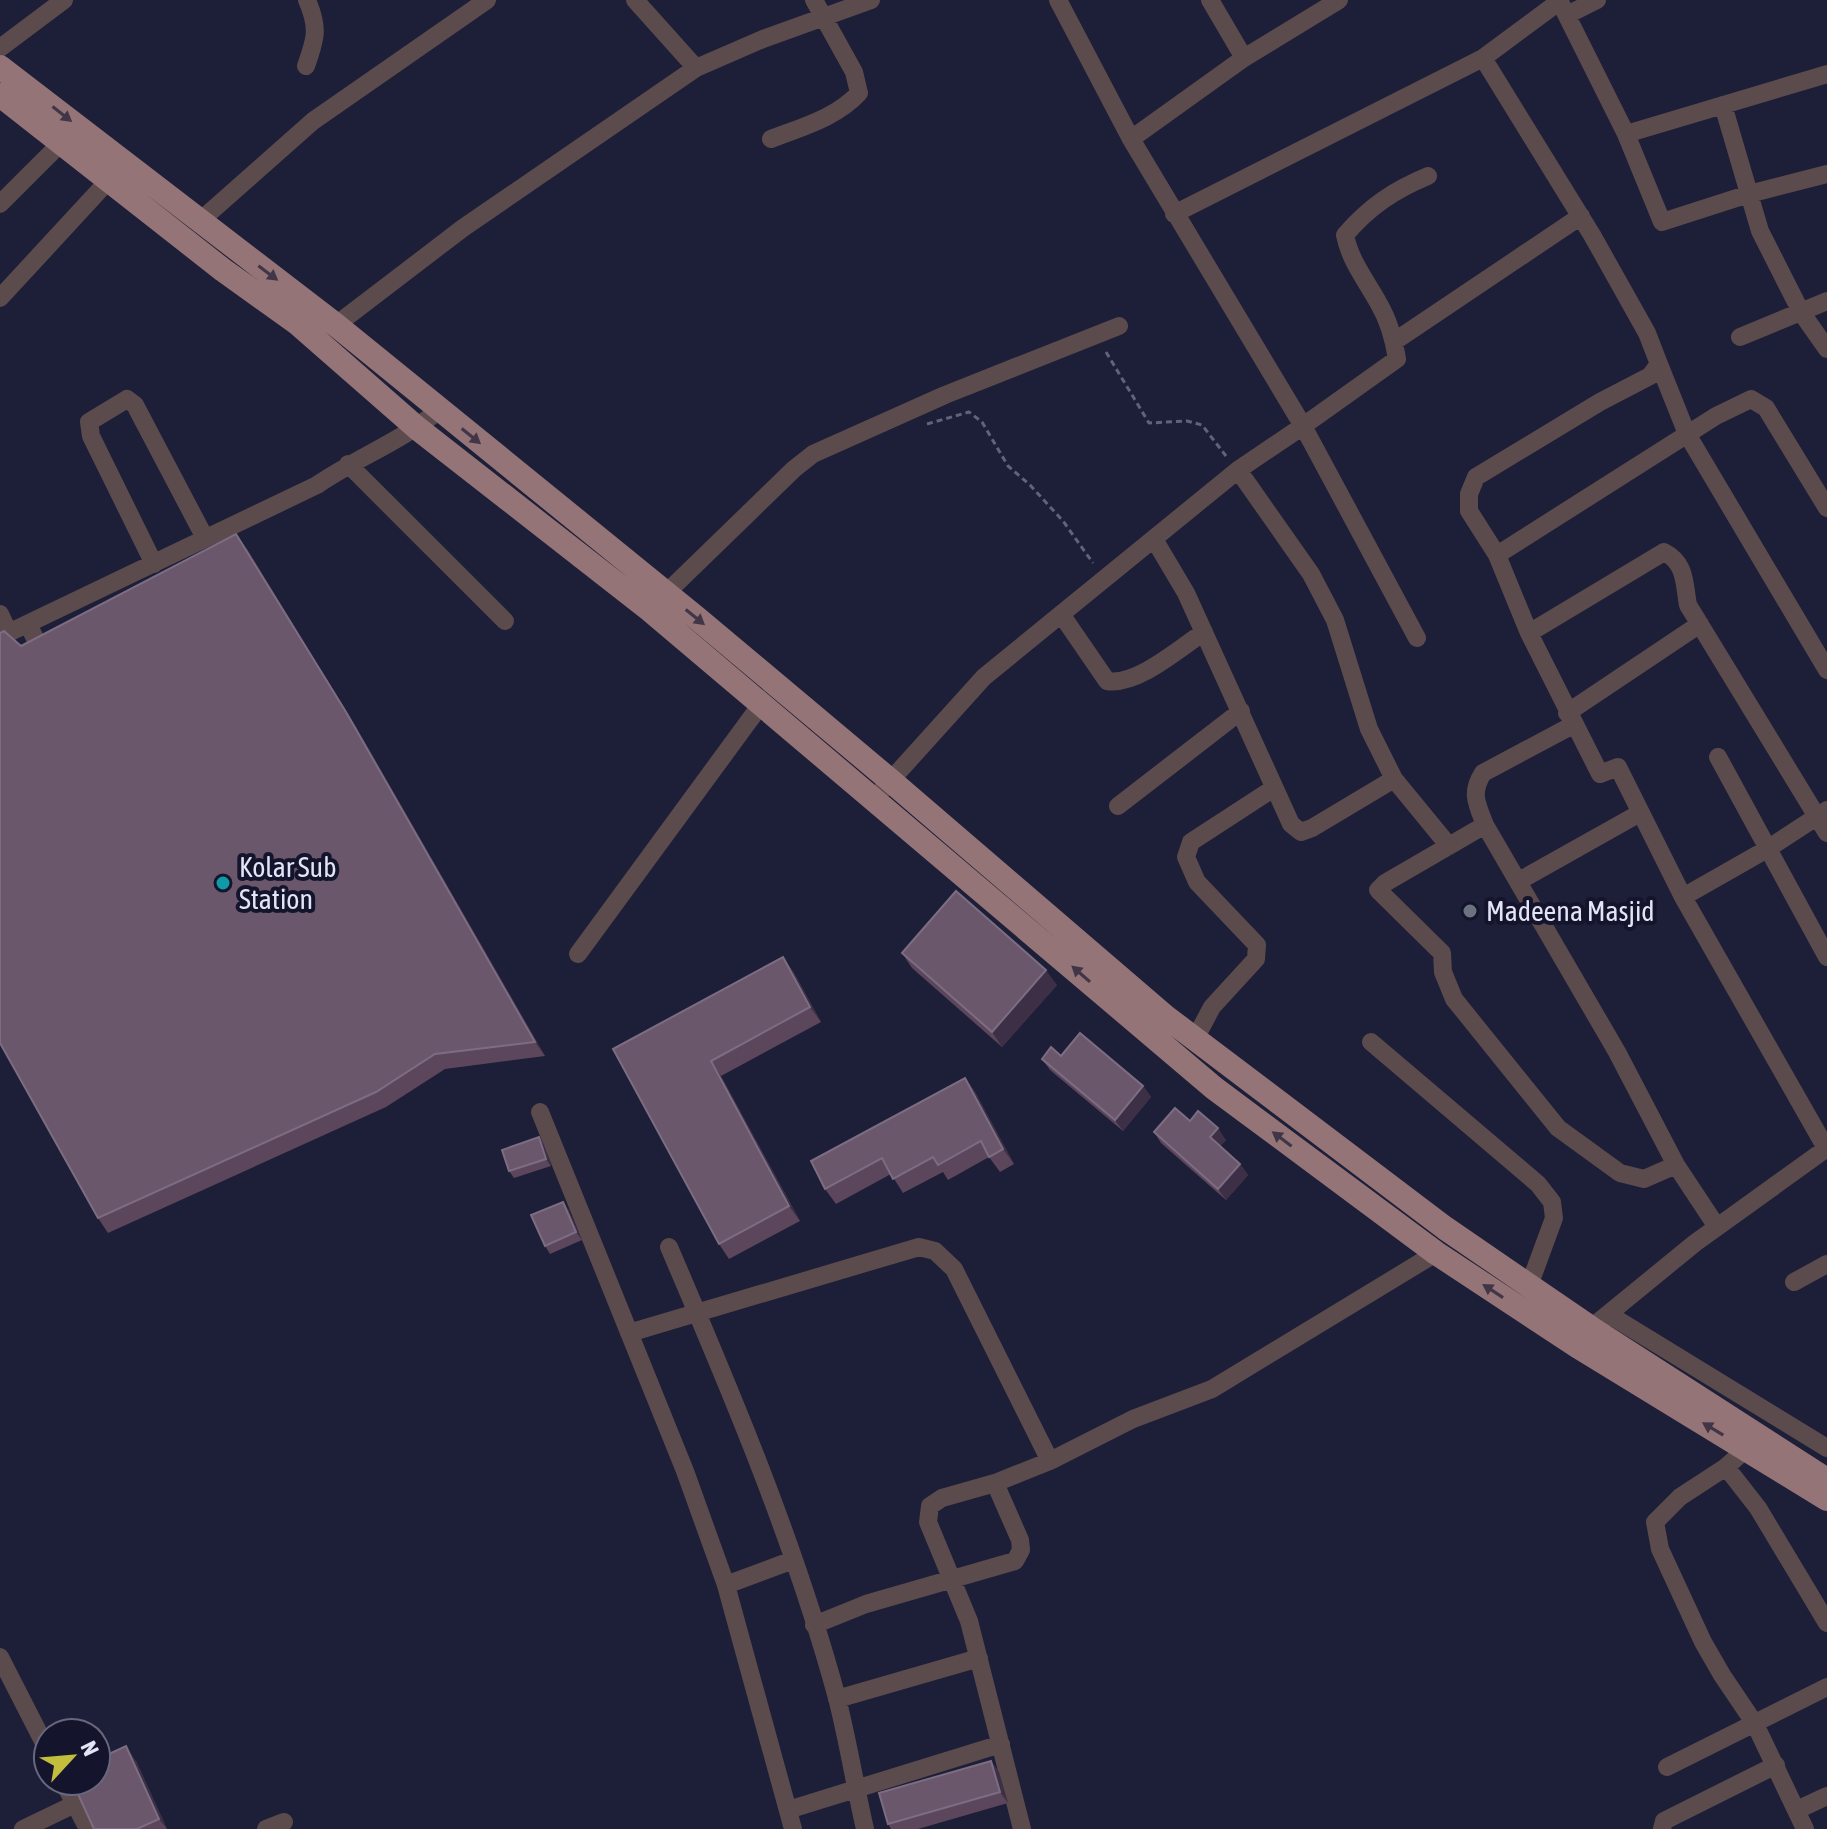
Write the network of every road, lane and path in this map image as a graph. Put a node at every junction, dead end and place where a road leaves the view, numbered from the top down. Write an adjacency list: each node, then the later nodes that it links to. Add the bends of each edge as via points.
1 (64, 0): 14 (street)
2 (307, 0): 17 (street, via 316,19)
3 (487, 0): 34 (street, via 313,121)
4 (635, 0): 19 (street)
5 (814, 0): 13 (street)
6 (871, 0): 13 (street)
7 (1058, 0): 25 (street)
8 (1210, 0): 15 (street)
9 (1339, 0): 11 (street)
10 (1597, 0): 12 (street)
11 (1317, 6): 15 (street)
12 (1562, 6): 16 (street); 23 (street)
13 (823, 17): 19 (street); 24 (street, via 854,72 859,93 835,112)
14 (0, 48)
15 (1244, 58): 25 (street)
16 (1483, 58): 32 (street); 33 (street)
17 (306, 66)
18 (0, 67): 34 (main road, one-way to 34)
19 (696, 68): 38 (street, via 463,228)
20 (1827, 74): 22 (street)
21 (0, 95): 26 (main road)
22 (1723, 105): 23 (street); 30 (street)
23 (1626, 134): 30 (street, via 1662,222)
24 (771, 139)
25 (1131, 139): 32 (street)
26 (61, 143): 29 (main road); 31 (street)
27 (1827, 174): 30 (street)
28 (1428, 176): 42 (street, via 1377,202 1345,235 1349,254)
29 (108, 181): 35 (street); 48 (main road, via 297,323)
30 (1749, 194): 37 (street, via 1760,231)
31 (0, 204)
32 (1174, 214): 47 (street)
33 (1581, 216): 42 (street); 44 (street)
34 (200, 221): 38 (main road, one-way to 38)
35 (0, 298)
36 (1827, 301): 37 (street)
37 (1801, 312): 41 (street); 43 (street)
38 (336, 325): 46 (main road)
39 (1119, 326): 40 (street)
40 (1095, 335): 45 (street); 51 (path, via 1149,423 1202,425)
41 (1740, 337)
42 (1395, 341): 47 (street, via 1397,359)
43 (1827, 349)
44 (1659, 364): 49 (street); 55 (street, via 1650,376 1476,477 1469,511)
45 (913, 409): 57 (path, via 927,424 969,412 982,422 1008,466 1063,521); 58 (street, via 813,454)
46 (439, 410): 48 (street); 58 (main road, one-way to 58)
47 (1303, 426): 51 (street); 67 (street)
48 (417, 428): 50 (street); 58 (main road)
49 (1687, 434): 52 (street, via 1751,399 1766,408); 55 (street); 68 (street)
50 (348, 464): 53 (street, via 317,485); 61 (street)
51 (1238, 470): 54 (street); 74 (street, via 1287,537 1329,609 1369,729)
52 (1827, 508)
53 (205, 538): 56 (street); 56 (street, via 135,405 127,399 89,422 91,436)
54 (1154, 539): 57 (street); 64 (street)
55 (1497, 555): 65 (street)
56 (154, 564): 62 (street)
57 (1104, 579): 60 (street)
58 (658, 602): 70 (main road); 76 (main road, one-way to 76)
59 (0, 614): 66 (street)
60 (1061, 614): 64 (street, via 1107,681 1116,683 1138,676); 76 (street, via 984,677)
61 (505, 621)
62 (28, 624): 66 (street); 69 (street)
63 (1700, 624): 65 (street, via 1688,605 1680,564 1664,552); 72 (street); 79 (street)
64 (1204, 632): 71 (street)
65 (1529, 633): 72 (street)
66 (4, 635)
67 (1417, 638)
68 (1827, 670)
69 (56, 682)
70 (762, 703): 76 (main road); 85 (street)
71 (1241, 711): 75 (street); 77 (street)
72 (1570, 719): 78 (street, via 1600,774 1618,767); 80 (street, via 1483,773 1475,785)
73 (1718, 757): 82 (street)
74 (1394, 779): 75 (street, via 1301,832 1291,824); 81 (street)
75 (1274, 788): 87 (street, via 1191,842 1186,857 1197,882 1257,945 1256,959 1212,1007)
76 (882, 789): 87 (main road); 94 (main road, one-way to 76, via 1214,1088)
77 (1118, 806)
78 (1640, 813): 83 (street); 84 (street)
79 (1824, 820): 82 (street)
80 (1485, 825): 81 (street); 83 (street)
81 (1449, 846): 91 (street, via 1378,890 1442,953 1454,999 1558,1128 1620,1173 1644,1179)
82 (1769, 848): 84 (street); 86 (street)
83 (1519, 881): 91 (street)
84 (1683, 897): 90 (street)
85 (578, 954)
86 (1827, 957)
87 (1195, 1039): 97 (main road)
88 (1371, 1042): 97 (street, via 1538,1184 1552,1202 1554,1218)
89 (540, 1112): 100 (street)
90 (1827, 1149): 92 (street)
91 (1676, 1165): 92 (street)
92 (1717, 1227): 99 (street)
93 (669, 1247): 98 (street)
94 (1436, 1253): 99 (main road, one-way to 94); 103 (street, via 1212,1389 1133,1419)
95 (1827, 1264): 96 (street)
96 (1794, 1282)
97 (1529, 1286): 99 (main road)
98 (696, 1311): 100 (street); 103 (street, via 919,1247 935,1251 954,1269); 108 (street, via 744,1422)
99 (1592, 1329): 101 (street); 102 (main road, one-way to 99); 105 (main road)
100 (629, 1333): 110 (street)
101 (1827, 1448)
102 (1746, 1449): 104 (street); 107 (main road)
103 (1050, 1461): 106 (street)
104 (1726, 1467): 111 (street, via 1758,1508); 118 (street, via 1680,1497 1655,1522 1660,1549 1703,1642)
105 (1827, 1480)
106 (995, 1483): 109 (street, via 930,1506 928,1522); 109 (street, via 1021,1550 1015,1561)
107 (1827, 1499)
108 (793, 1560): 110 (street); 112 (street)
109 (952, 1579): 112 (street); 114 (street)
110 (726, 1585): 126 (street)
111 (1827, 1623)
112 (814, 1625): 116 (street)
113 (0, 1657): 117 (street)
114 (979, 1658): 116 (street); 119 (street)
115 (1827, 1687): 118 (street)
116 (837, 1699): 122 (street)
117 (32, 1720)
118 (1755, 1724): 120 (street); 121 (street)
119 (1001, 1744): 122 (street); 132 (street)
120 (1776, 1765): 127 (street); 133 (street, via 1664,1821)
121 (1667, 1767)
122 (856, 1791): 126 (street); 131 (street)
123 (1827, 1796): 127 (street)
124 (71, 1797): 125 (street)
125 (75, 1804): 128 (street); 129 (street)
126 (788, 1810): 130 (street)
127 (1797, 1810): 134 (street)
128 (23, 1829)
129 (88, 1829)
130 (793, 1829)
131 (865, 1829)
132 (1022, 1829)
133 (1662, 1829)
134 (1805, 1829)

